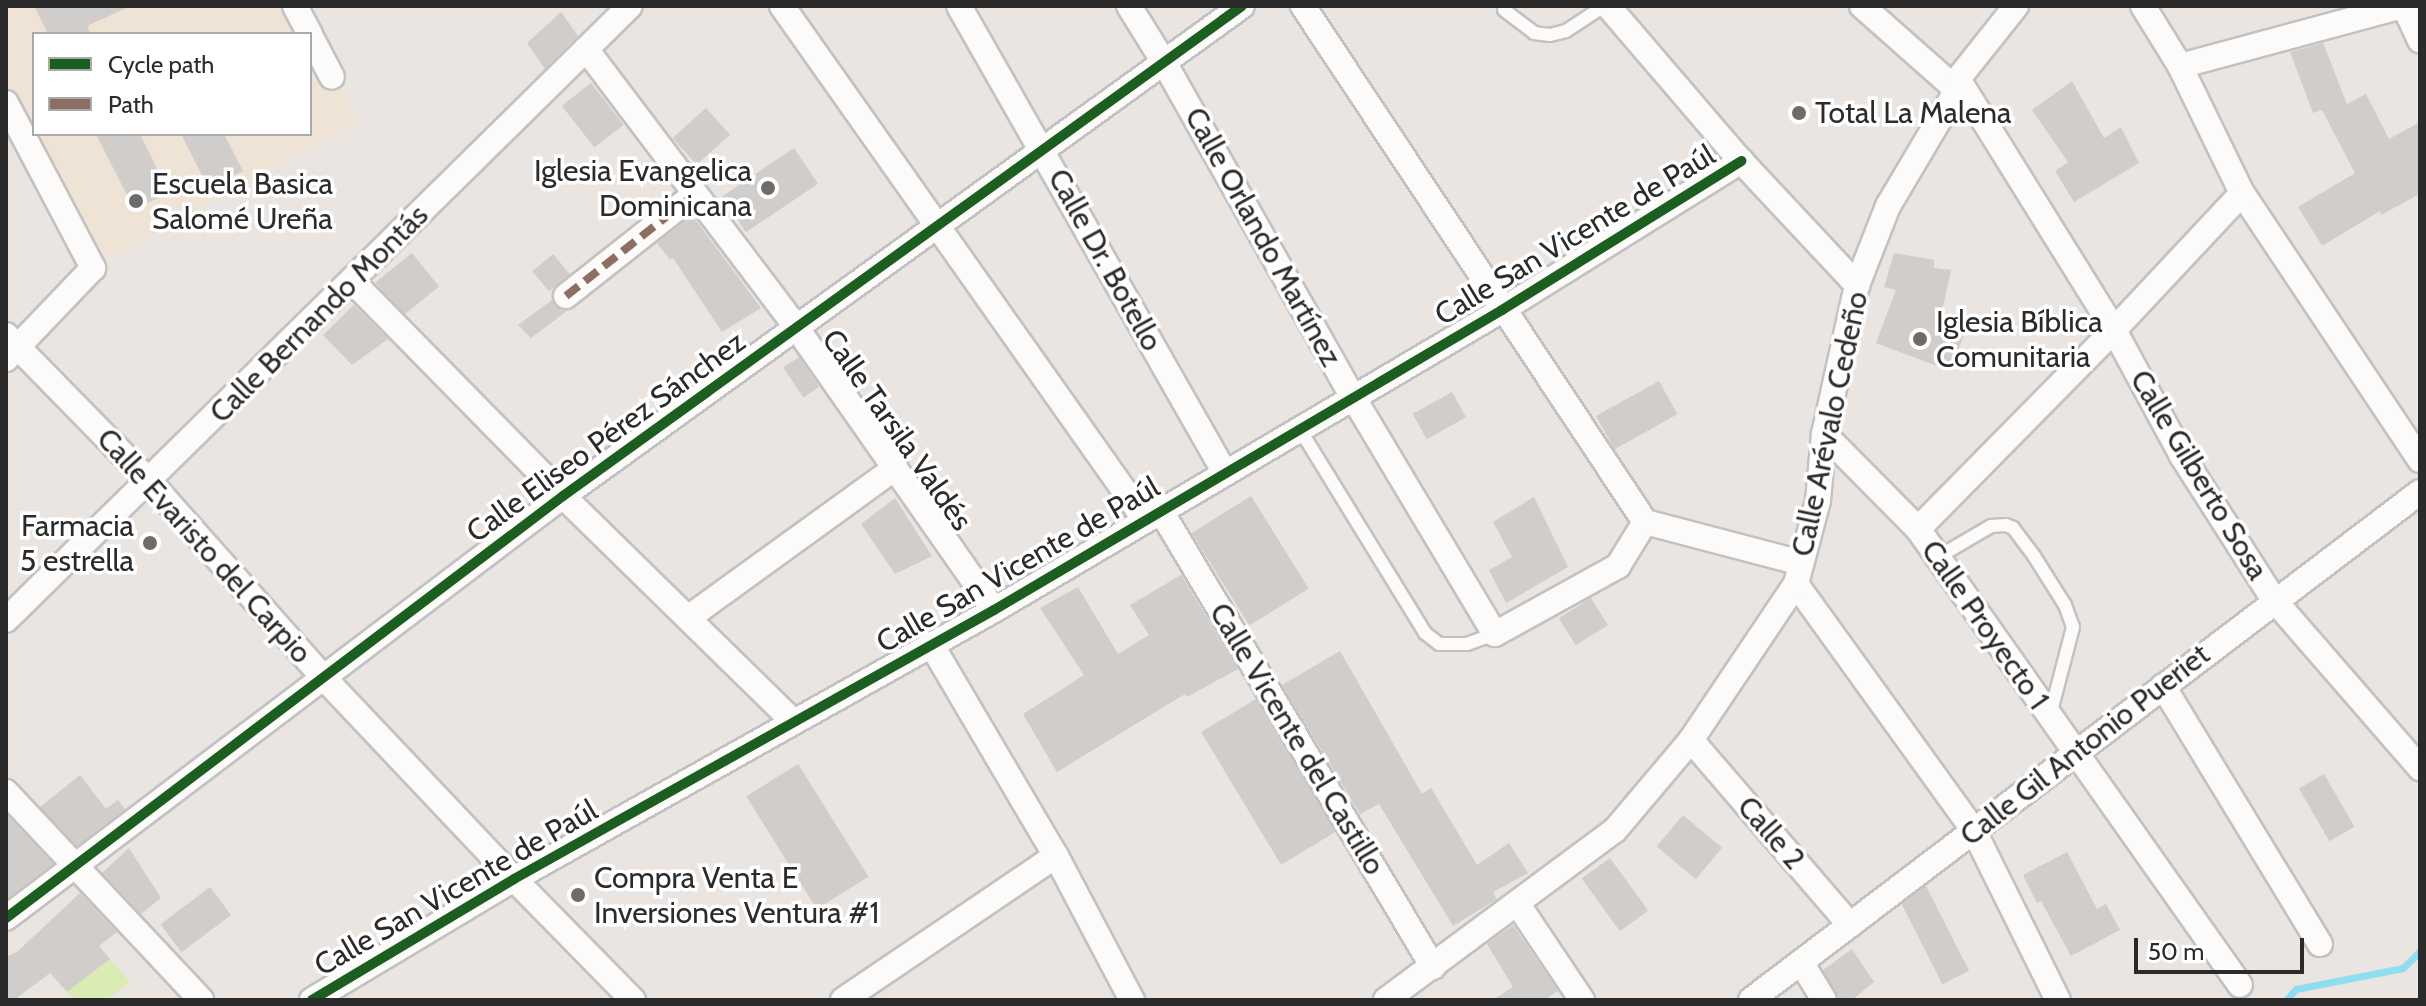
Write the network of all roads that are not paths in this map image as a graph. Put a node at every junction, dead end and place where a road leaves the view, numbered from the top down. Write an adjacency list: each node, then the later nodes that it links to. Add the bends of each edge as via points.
1 (295, 6): 14 (street)
2 (630, 6): 17 (street, Calle Bernando Montás)
3 (782, 6): 27 (street, Calle Vicente del Castillo)
4 (959, 6): 23 (street, Calle Dr. Botello)
5 (1129, 6): 18 (street, Calle Orlando Martínez)
6 (1242, 6): 18 (street, Calle Eliseo Pérez Sánchez)
7 (1303, 6): 31 (street)
8 (1606, 6): 13 (lane, via 1550,35 1534,33); 24 (street)
9 (1862, 6): 21 (street, Calle Gilberto Sosa)
10 (2016, 6): 21 (street, Calle Arévalo Cedeño)
11 (2143, 6): 19 (street)
12 (2404, 6): 16 (street); 19 (street)
13 (1504, 10)
14 (309, 32)
15 (312, 38): 20 (street)
16 (2420, 41)
17 (586, 49): 26 (street, Calle Tarsila Valdés); 28 (street, Calle Bernando Montás)
18 (1165, 64): 23 (street, Calle Eliseo Pérez Sánchez); 35 (street, Calle Orlando Martínez)
19 (2180, 66): 25 (street)
20 (332, 77)
21 (1957, 85): 29 (street, Calle Arévalo Cedeño, via 1888,206); 33 (street, Calle Gilberto Sosa)
22 (6, 103): 34 (street, via 93,268)
23 (1043, 150): 27 (street, Calle Eliseo Pérez Sánchez); 40 (street, Calle Dr. Botello)
24 (1741, 161): 29 (street); 31 (street, Calle San Vicente de Paúl)
25 (2242, 193): 33 (street); 38 (street)
26 (695, 194): 30 (street); 32 (street, Calle Tarsila Valdés)
27 (937, 229): 32 (street, Calle Eliseo Pérez Sánchez); 44 (street, Calle Vicente del Castillo)
28 (352, 281): 41 (street, Calle Bernando Montás); 43 (street)
29 (1857, 285): 37 (street, Calle Arévalo Cedeño)
30 (566, 296)
31 (1502, 310): 35 (street, Calle San Vicente de Paúl); 45 (street)
32 (796, 327): 39 (street, Calle Tarsila Valdés); 43 (street, Calle Eliseo Pérez Sánchez)
33 (2114, 330): 46 (street); 49 (street, Calle Gilberto Sosa, via 2182,456)
34 (10, 347): 41 (street, Calle Evaristo del Carpio)
35 (1353, 397): 36 (street, Calle San Vicente de Paúl); 53 (street, Calle Orlando Martínez)
36 (1299, 428): 40 (street, Calle San Vicente de Paúl); 53 (lane, via 1425,633 1439,644 1467,644)
37 (1824, 434): 46 (street, Calle Proyecto 1); 48 (street, Calle Arévalo Cedeño, via 1818,501)
38 (2420, 460)
39 (895, 468): 50 (street, Calle Tarsila Valdés); 51 (street)
40 (1225, 473): 44 (street, Calle San Vicente de Paúl)
41 (149, 481): 52 (street, Calle Bernando Montás); 55 (street, Calle Evaristo del Carpio)
42 (2420, 492): 49 (street, Calle Gil Antonio Pueriet)
43 (563, 496): 51 (street); 55 (street, Calle Eliseo Pérez Sánchez)
44 (1153, 516): 50 (street, Calle San Vicente de Paúl); 72 (street, Calle Vicente del Castillo)
45 (1645, 522): 48 (street); 53 (street, via 1618,566)
46 (1918, 529): 47 (street, Calle Proyecto 1)
47 (1938, 557): 57 (street, Calle Proyecto 1); 57 (lane, via 1991,526 2006,525 2034,556 2073,627)
48 (1799, 574): 59 (street, Calle Arévalo Cedeño); 63 (street)
49 (2274, 600): 56 (street, Calle Gil Antonio Pueriet); 61 (street, Calle Gilberto Sosa)
50 (994, 610): 54 (street, Calle San Vicente de Paúl)
51 (688, 618): 58 (street)
52 (6, 620)
53 (1495, 634)
54 (931, 644): 58 (street, Calle San Vicente de Paúl); 64 (street)
55 (324, 678): 65 (street, Calle Eliseo Pérez Sánchez); 66 (street, Calle Evaristo del Carpio)
56 (2163, 686): 60 (street, Calle Gil Antonio Pueriet); 70 (street)
57 (2050, 718): 60 (street, Calle Proyecto 1)
58 (793, 721): 66 (street, Calle San Vicente de Paúl)
59 (1691, 740): 67 (street, Calle Arévalo Cedeño, via 1615,830); 69 (street, Calle 2)
60 (2074, 753): 63 (street, Calle Gil Antonio Pueriet); 73 (street, Calle Proyecto 1)
61 (2420, 768)
62 (6, 792): 65 (street)
63 (1974, 831): 69 (street, Calle Gil Antonio Pueriet); 83 (street)
64 (1056, 856): 77 (street); 78 (street)
65 (74, 867): 68 (street, Calle Eliseo Pérez Sánchez); 74 (street)
66 (514, 879): 75 (street, Calle San Vicente de Paúl); 76 (street, Calle Evaristo del Carpio)
67 (1517, 903): 72 (street, Calle Arévalo Cedeño); 80 (street)
68 (6, 918)
69 (1850, 925): 71 (street, Calle Gil Antonio Pueriet)
70 (2320, 944)
71 (1801, 962): 81 (street, Calle Gil Antonio Pueriet); 82 (street)
72 (1433, 967): 79 (street, Calle Arévalo Cedeño)
73 (2240, 985)
74 (201, 1000)
75 (312, 1000)
76 (633, 1000)
77 (843, 1000)
78 (1132, 1000)
79 (1386, 1000)
80 (1582, 1000)
81 (1751, 1000)
82 (1824, 1000)
83 (2058, 1000)

